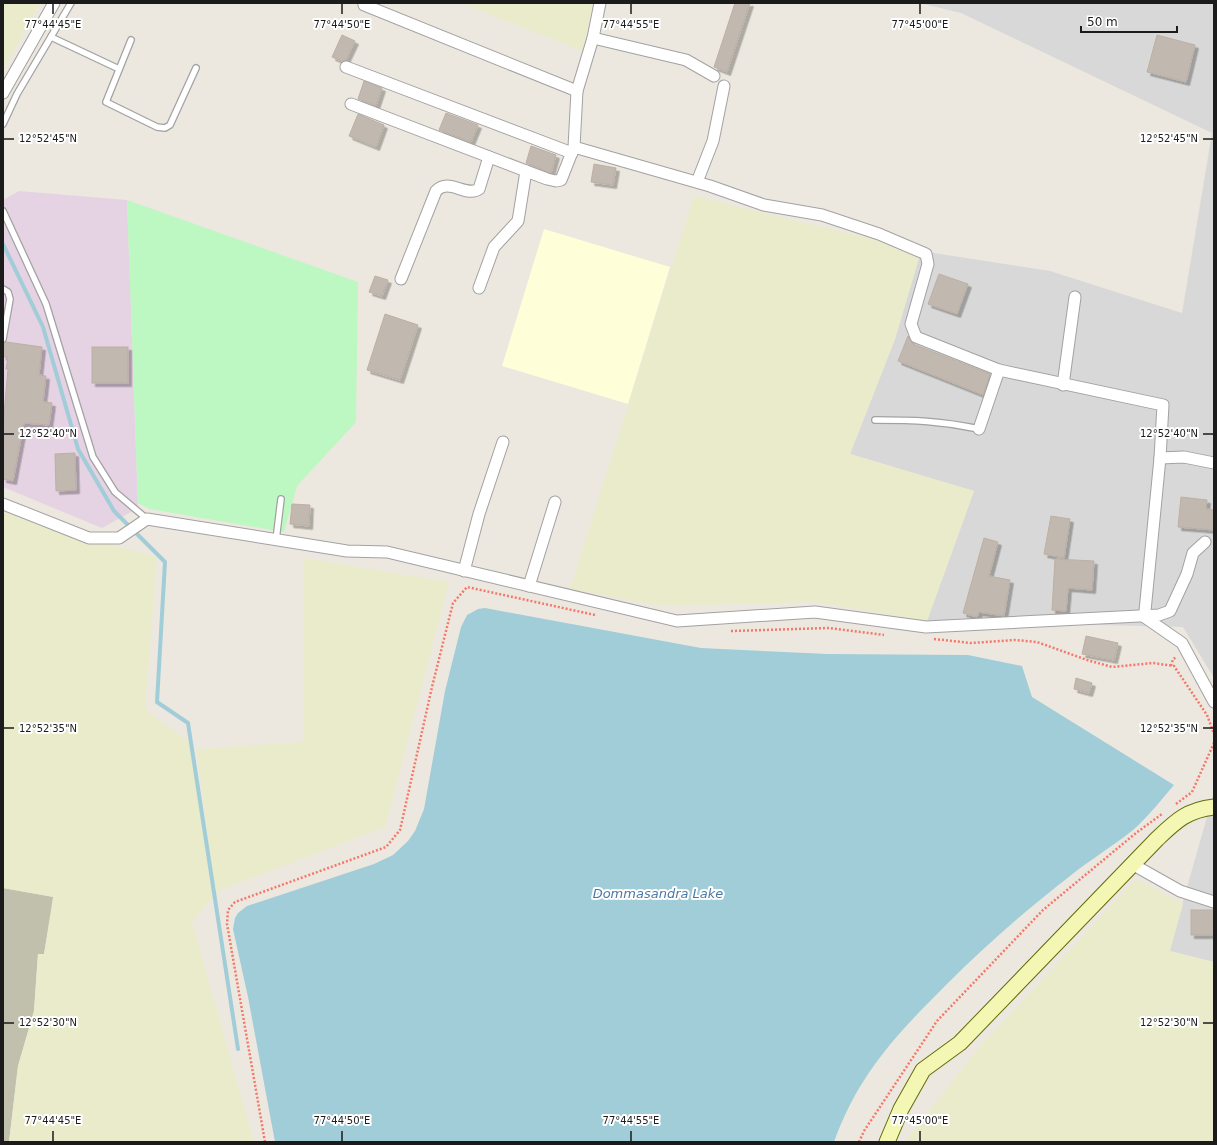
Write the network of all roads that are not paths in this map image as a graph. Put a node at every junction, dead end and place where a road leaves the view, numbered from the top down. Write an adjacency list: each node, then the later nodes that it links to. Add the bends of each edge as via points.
1 (54, 3): 14 (street)
2 (71, 3): 5 (lane)
3 (600, 3): 6 (street)
4 (364, 5): 13 (street)
5 (51, 37): 9 (lane); 16 (lane, via 17,94)
6 (593, 38): 11 (street, via 686,60); 13 (street)
7 (131, 40): 9 (lane)
8 (346, 67): 17 (street)
9 (119, 68): 10 (lane, via 106,102 108,105 156,127 165,128 170,125)
10 (196, 68)
11 (714, 76)
12 (724, 86): 20 (street, via 713,142)
13 (577, 91): 17 (street)
14 (3, 93)
15 (352, 104): 18 (street)
16 (3, 124)
17 (573, 150): 19 (street, via 561,180 547,179); 20 (street)
18 (489, 157): 19 (street); 22 (street, via 479,189 476,191 446,185 436,191)
19 (526, 171): 23 (street, via 518,221 494,247)
20 (697, 182): 27 (street, via 764,205 822,215 879,234 926,254 928,264 911,324 916,337)
21 (3, 211): 37 (lane, via 46,304 93,458 115,492)
22 (401, 279)
23 (479, 288)
24 (3, 289): 26 (lane, via 8,292 10,299)
25 (1075, 297): 28 (street)
26 (3, 339)
27 (999, 370): 28 (street); 30 (street)
28 (1063, 385): 32 (street, via 1163,405)
29 (875, 420): 30 (lane, via 922,420 953,423)
30 (979, 430)
31 (502, 442): 40 (street)
32 (1160, 458): 33 (street, via 1184,457); 42 (street)
33 (1214, 463)
34 (281, 499): 38 (lane)
35 (555, 502): 41 (street)
36 (3, 504): 37 (street, via 89,538 119,538)
37 (147, 519): 38 (street)
38 (276, 540): 40 (street, via 347,551 388,552)
39 (1205, 542): 42 (street, via 1193,553 1187,574 1170,611)
40 (464, 570): 41 (street)
41 (529, 586): 42 (street, via 677,621 815,612 926,627)
42 (1143, 616): 43 (street, via 1182,643)
43 (1214, 702)
44 (1214, 807): 45 (street, via 1193,811 1181,817)
45 (1132, 864): 46 (street, via 1180,891); 47 (street, via 960,1043 924,1070 901,1109)
46 (1214, 902)
47 (887, 1142)

